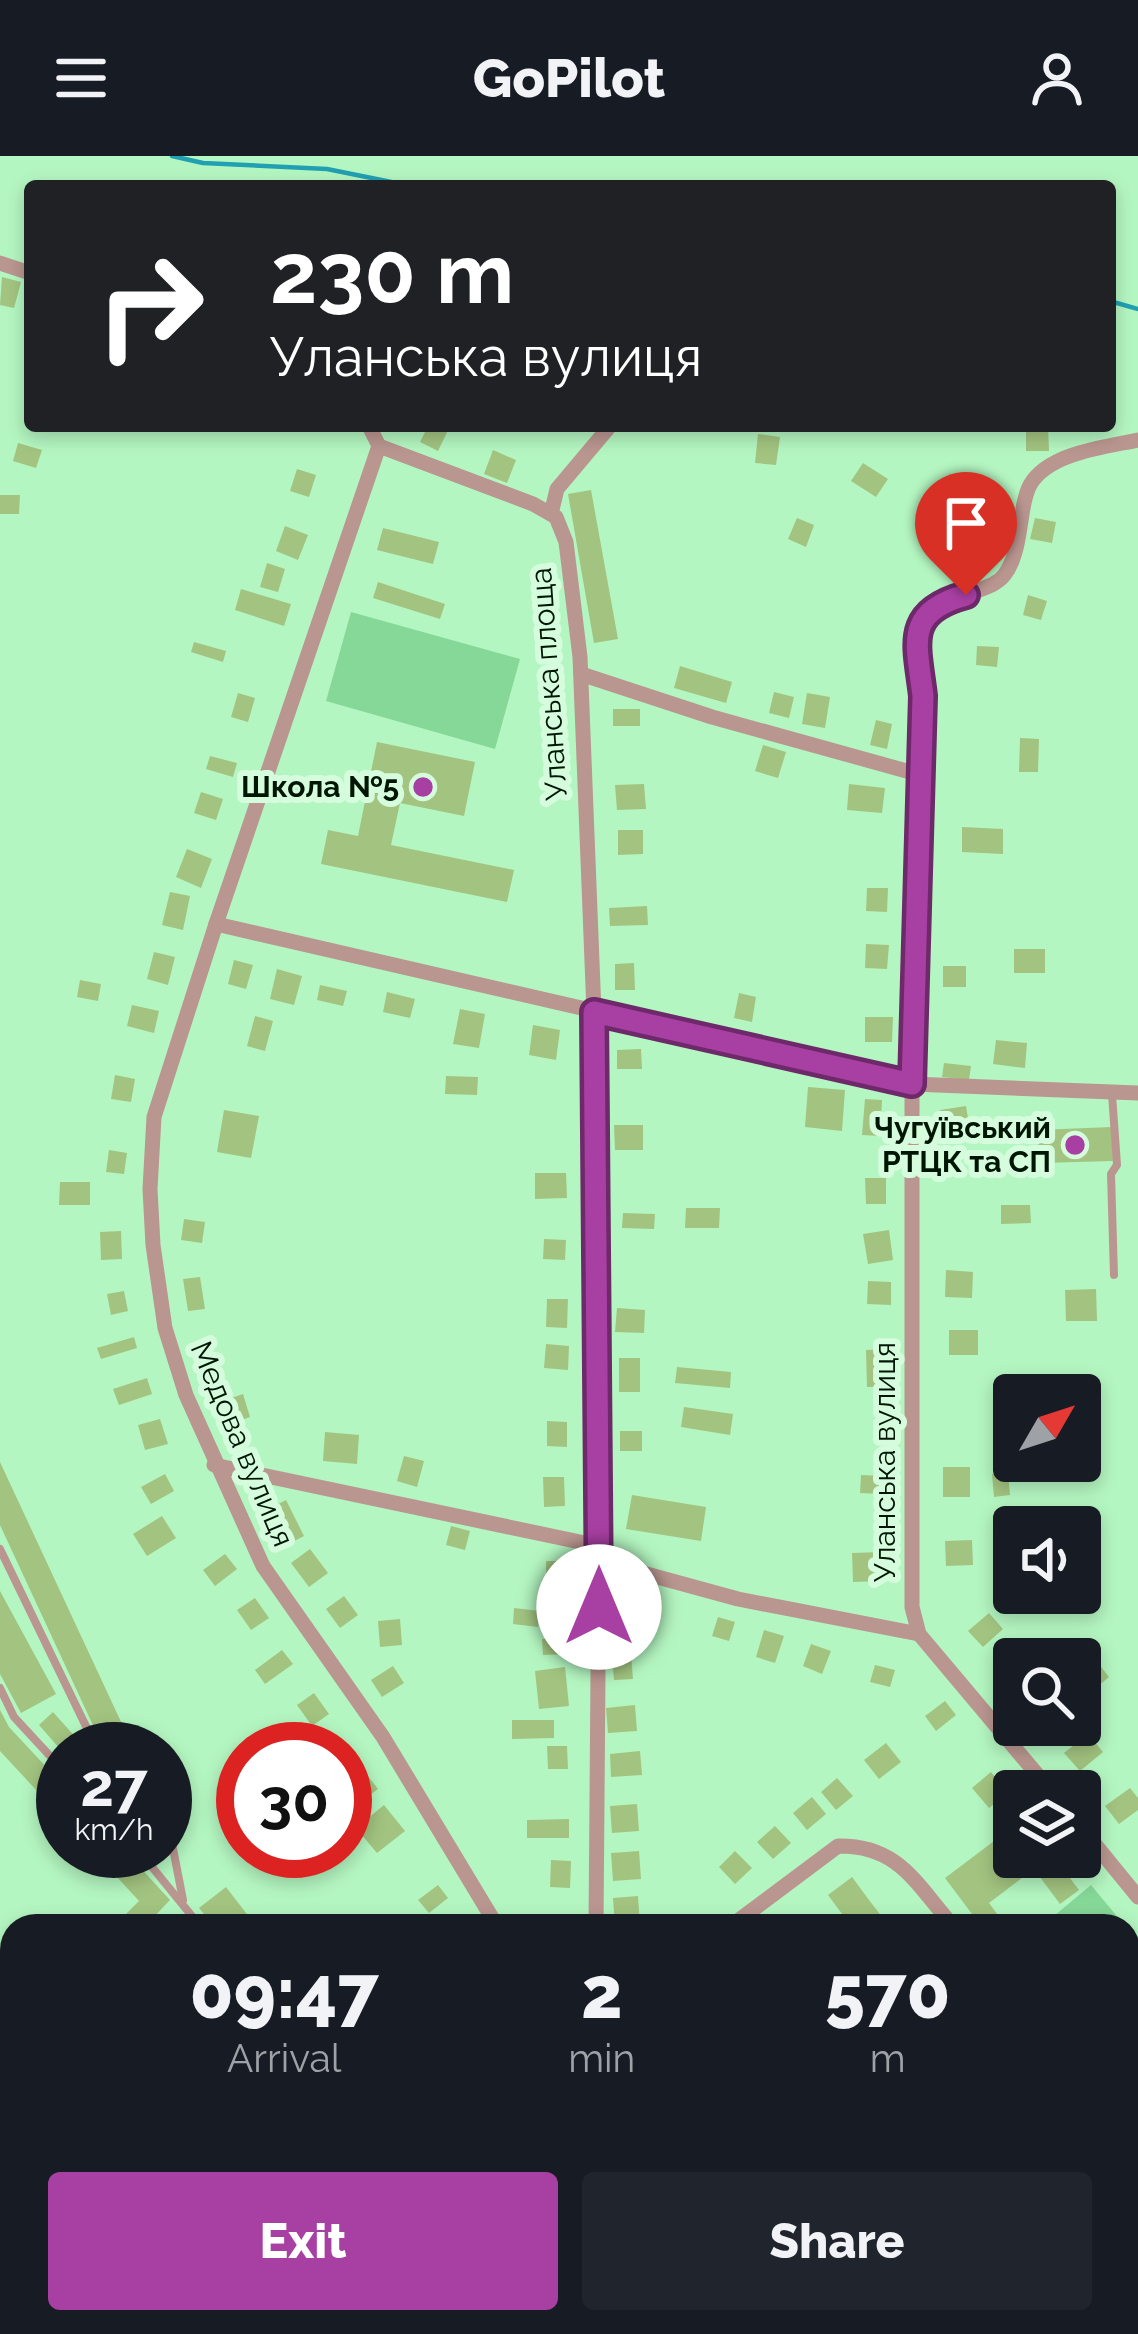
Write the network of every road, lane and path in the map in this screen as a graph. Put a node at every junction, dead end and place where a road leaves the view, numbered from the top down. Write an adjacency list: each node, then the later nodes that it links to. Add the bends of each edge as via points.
1 (372, 432): 4 (street)
2 (605, 432): 5 (street, via 556,489)
3 (1138, 440): 7 (street, Уланська вулиця, via 1090,450 1035,477 1007,571 922,620 915,633)
4 (379, 446): 5 (street); 8 (street)
5 (551, 514): 6 (street, Уланська площа, via 566,542)
6 (580, 674): 7 (street); 9 (street, Уланська площа)
7 (921, 775): 10 (street, Уланська вулиця)
8 (215, 924): 9 (street); 14 (street, Медова вулиця, via 154,1117 151,1189 165,1328)
9 (594, 1012): 10 (street); 16 (street, Уланська площа)
10 (912, 1084): 11 (street); 17 (street, Уланська вулиця, via 912,1607)
11 (1112, 1093): 12 (street); 13 (lane)
12 (1138, 1093)
13 (1114, 1275)
14 (214, 1465): 16 (street); 28 (street, Медова вулиця, via 262,1566 382,1737)
15 (0, 1549): 19 (lane)
16 (599, 1554): 17 (street, via 738,1599); 29 (street, Уланська площа)
17 (919, 1634): 21 (street)
18 (0, 1688): 20 (lane)
19 (84, 1722)
20 (36, 1741)
21 (1033, 1770)
22 (1101, 1852): 25 (street)
23 (162, 1878): 26 (lane)
24 (179, 1878): 26 (lane)
25 (1138, 1897)
26 (184, 1905): 27 (lane)
27 (191, 1914)
28 (490, 1914)
29 (596, 1914)
30 (747, 1914): 31 (street, via 838,1846 876,1848)
31 (942, 1914)

